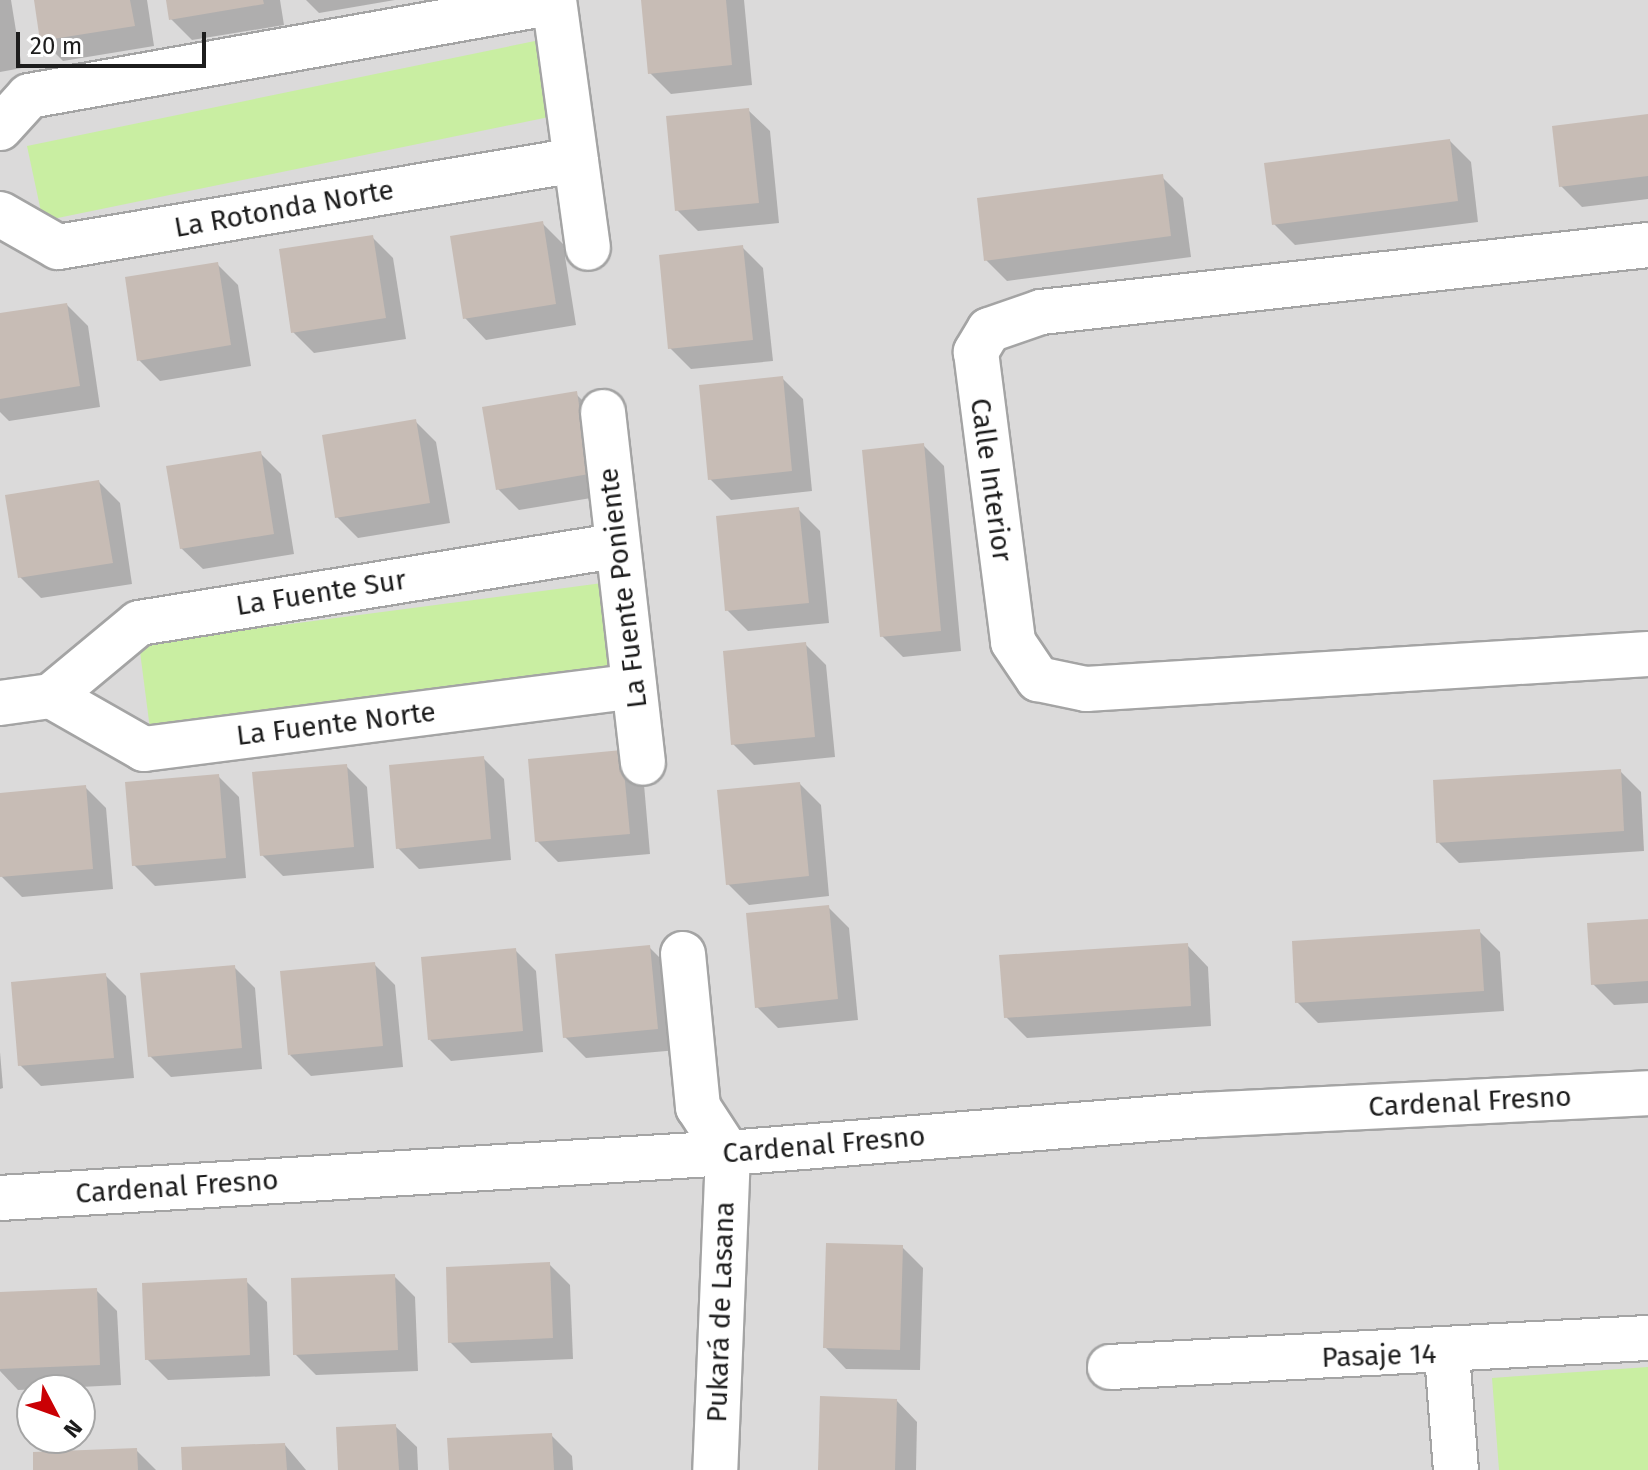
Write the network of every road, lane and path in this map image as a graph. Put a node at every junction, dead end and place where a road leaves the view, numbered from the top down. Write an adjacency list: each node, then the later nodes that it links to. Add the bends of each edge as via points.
1 (554, 1): 2 (street, via 29,96); 3 (street)
2 (0, 128)
3 (576, 160): 4 (street, La Rotonda Norte, via 58,247); 6 (street)
4 (0, 214)
5 (1648, 245): 9 (street, Calle Interior, via 1041,312 989,330 976,352 1013,642 1038,679 1086,689)
6 (588, 248)
7 (603, 412): 8 (street, La Fuente Poniente)
8 (616, 546): 10 (street, La Fuente Poniente); 11 (street, La Fuente Sur, via 139,623)
9 (1648, 654)
10 (634, 686): 11 (street, La Fuente Norte, via 144,749); 13 (street, La Fuente Poniente)
11 (51, 696): 12 (street)
12 (0, 703)
13 (643, 763)
14 (683, 954): 16 (street, via 698,1107)
15 (1648, 1093): 16 (street, Cardenal Fresno, via 1203,1115)
16 (728, 1153): 17 (street, Cardenal Fresno); 21 (street, Pukará de Lasana)
17 (0, 1198)
18 (1648, 1338): 19 (street, Pasaje 14)
19 (1447, 1354): 20 (street, Pasaje 14); 22 (street)
20 (1110, 1367)
21 (715, 1470)
22 (1456, 1470)

